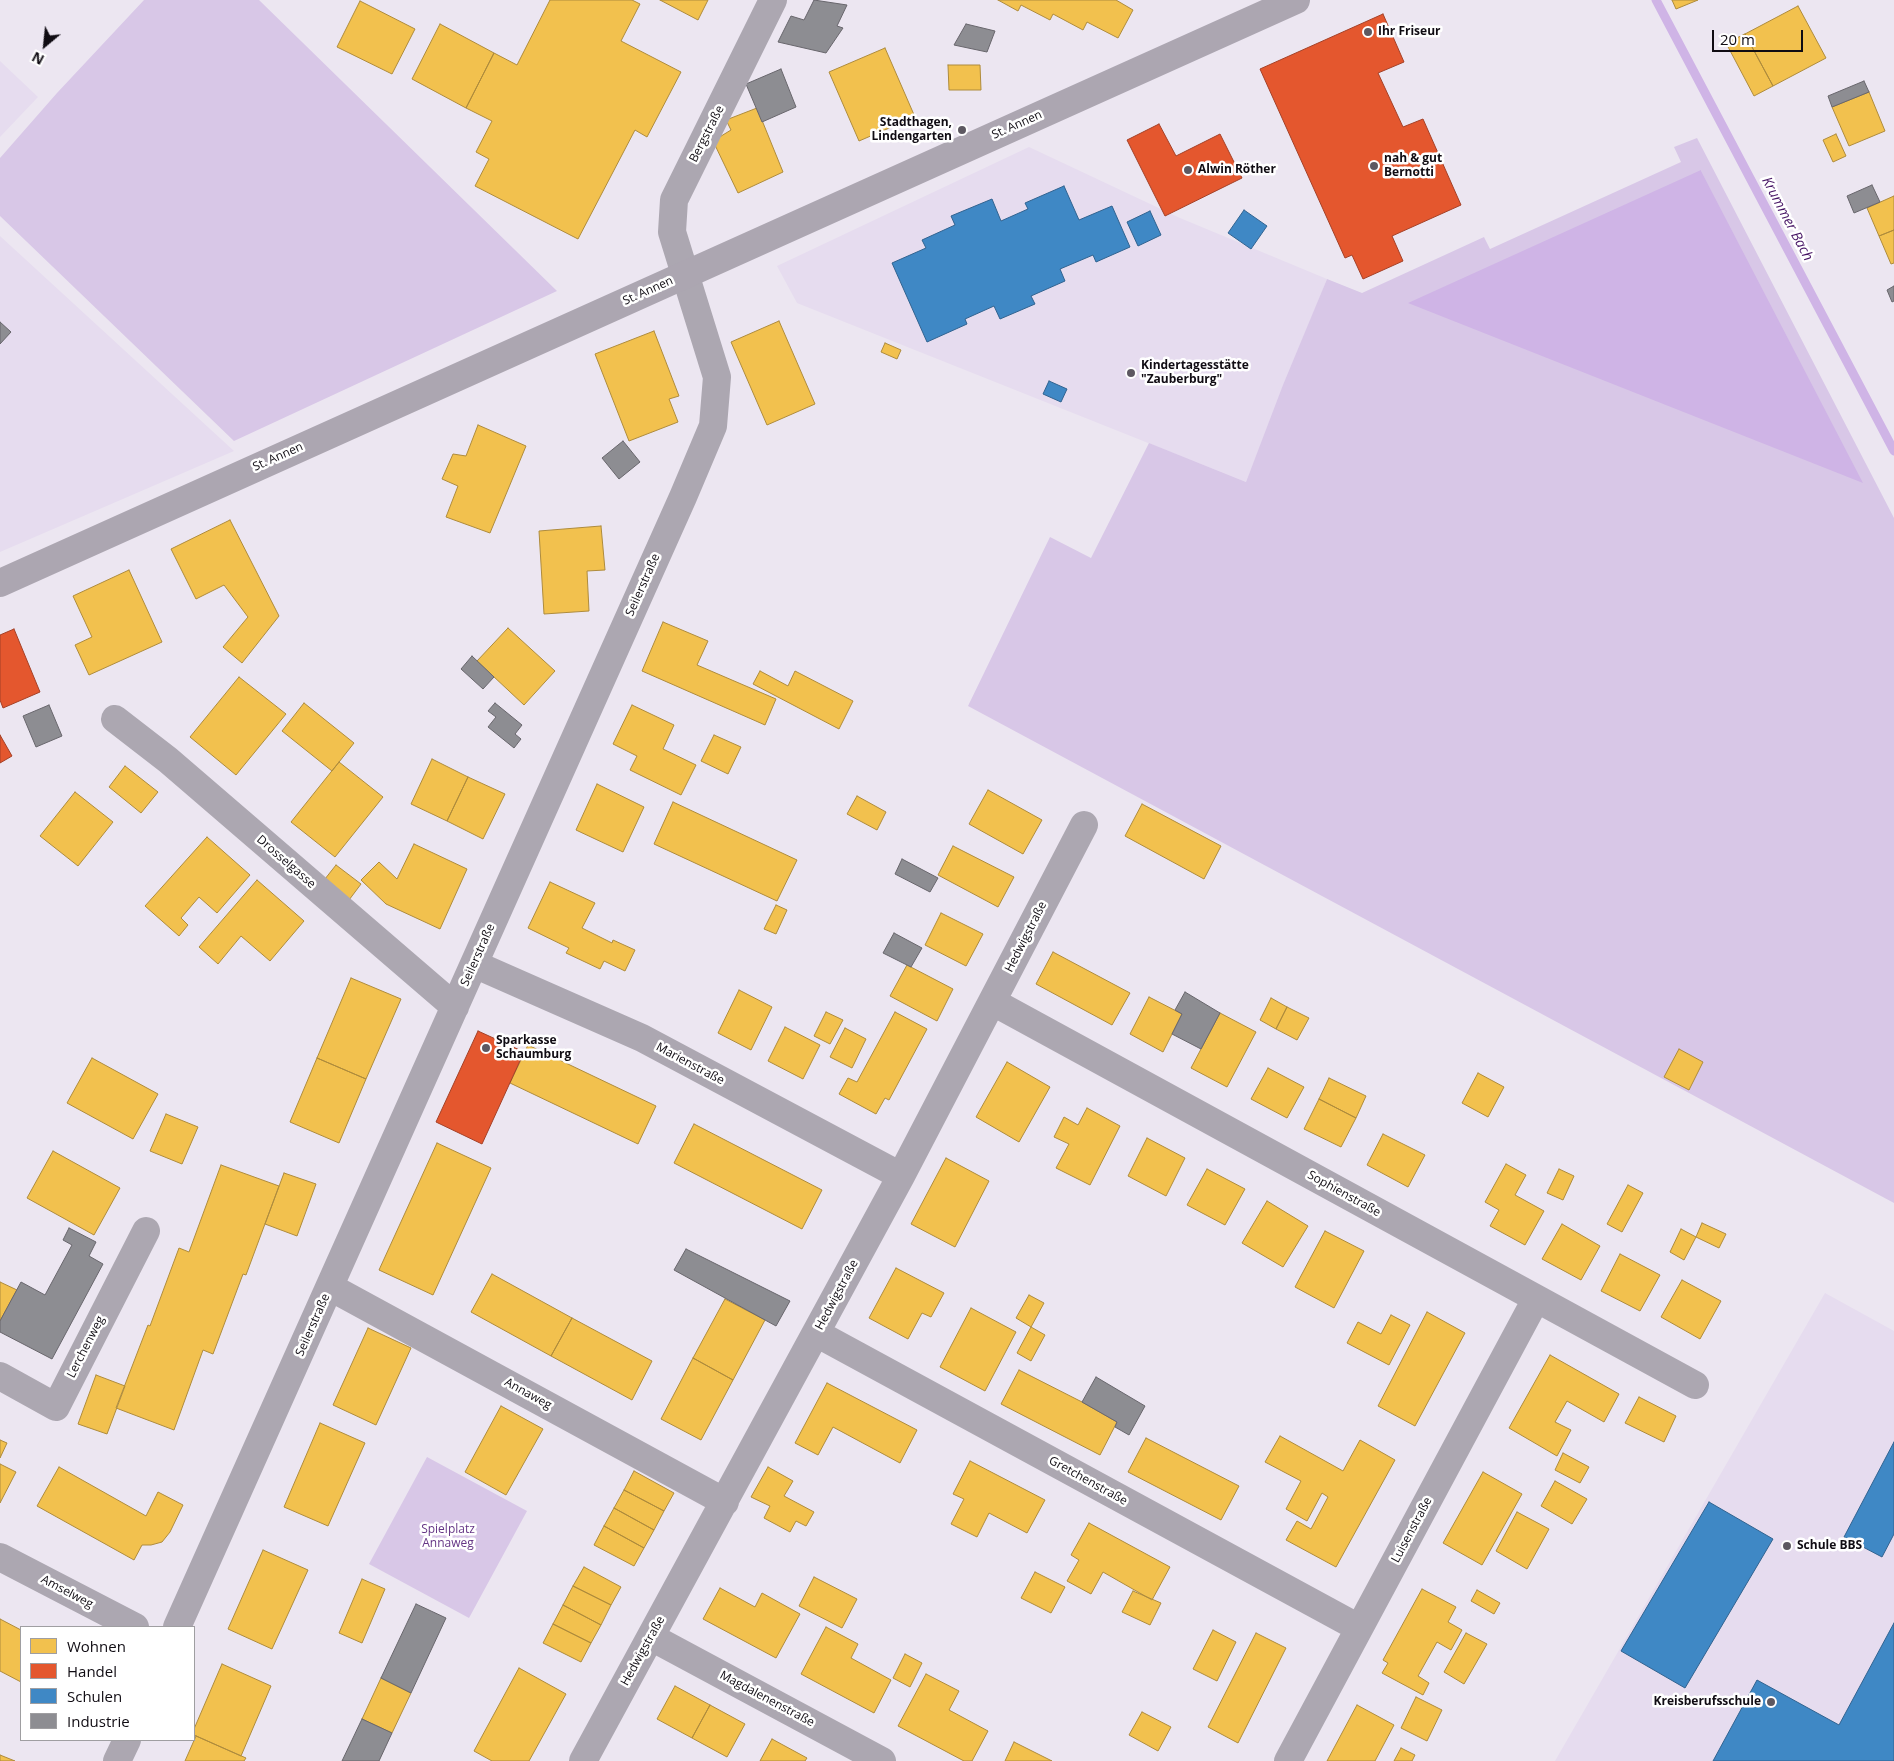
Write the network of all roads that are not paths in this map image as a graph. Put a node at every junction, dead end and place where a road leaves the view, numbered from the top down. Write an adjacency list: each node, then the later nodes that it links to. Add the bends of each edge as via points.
1 (773, 0): 3 (street, Bergstraße, via 674,200 672,232)
2 (1296, 0): 3 (main road, St. Annen)
3 (685, 274): 4 (main road, St. Annen); 7 (street, Seilerstraße, via 717,377 713,426)
4 (0, 583)
5 (115, 719): 9 (street, Drosselgasse, via 168,760)
6 (1084, 825): 8 (street, Hedwigstraße)
7 (474, 964): 9 (street, Seilerstraße); 10 (street, Marienstraße, via 642,1038)
8 (993, 1002): 10 (street, Hedwigstraße); 13 (street, Sophienstraße)
9 (455, 1007): 12 (street, Seilerstraße)
10 (901, 1176): 14 (street, Hedwigstraße)
11 (146, 1231): 15 (street, Lerchenweg, via 56,1407)
12 (330, 1287): 17 (street, Annaweg); 20 (street, Seilerstraße)
13 (1536, 1299): 16 (street, Sophienstraße); 21 (street, Luisenstraße)
14 (816, 1333): 17 (street, Hedwigstraße); 21 (street, Gretchenstraße)
15 (0, 1376)
16 (1695, 1385)
17 (725, 1502): 22 (street, Hedwigstraße)
18 (0, 1557): 19 (street, Amselweg)
19 (133, 1626)
20 (177, 1626)
21 (1359, 1628): 27 (street, Luisenstraße)
22 (651, 1637): 25 (street, Hedwigstraße); 26 (street, Magdalenenstraße)
23 (127, 1741): 24 (street)
24 (117, 1761)
25 (583, 1761)
26 (882, 1761)
27 (1288, 1761)

